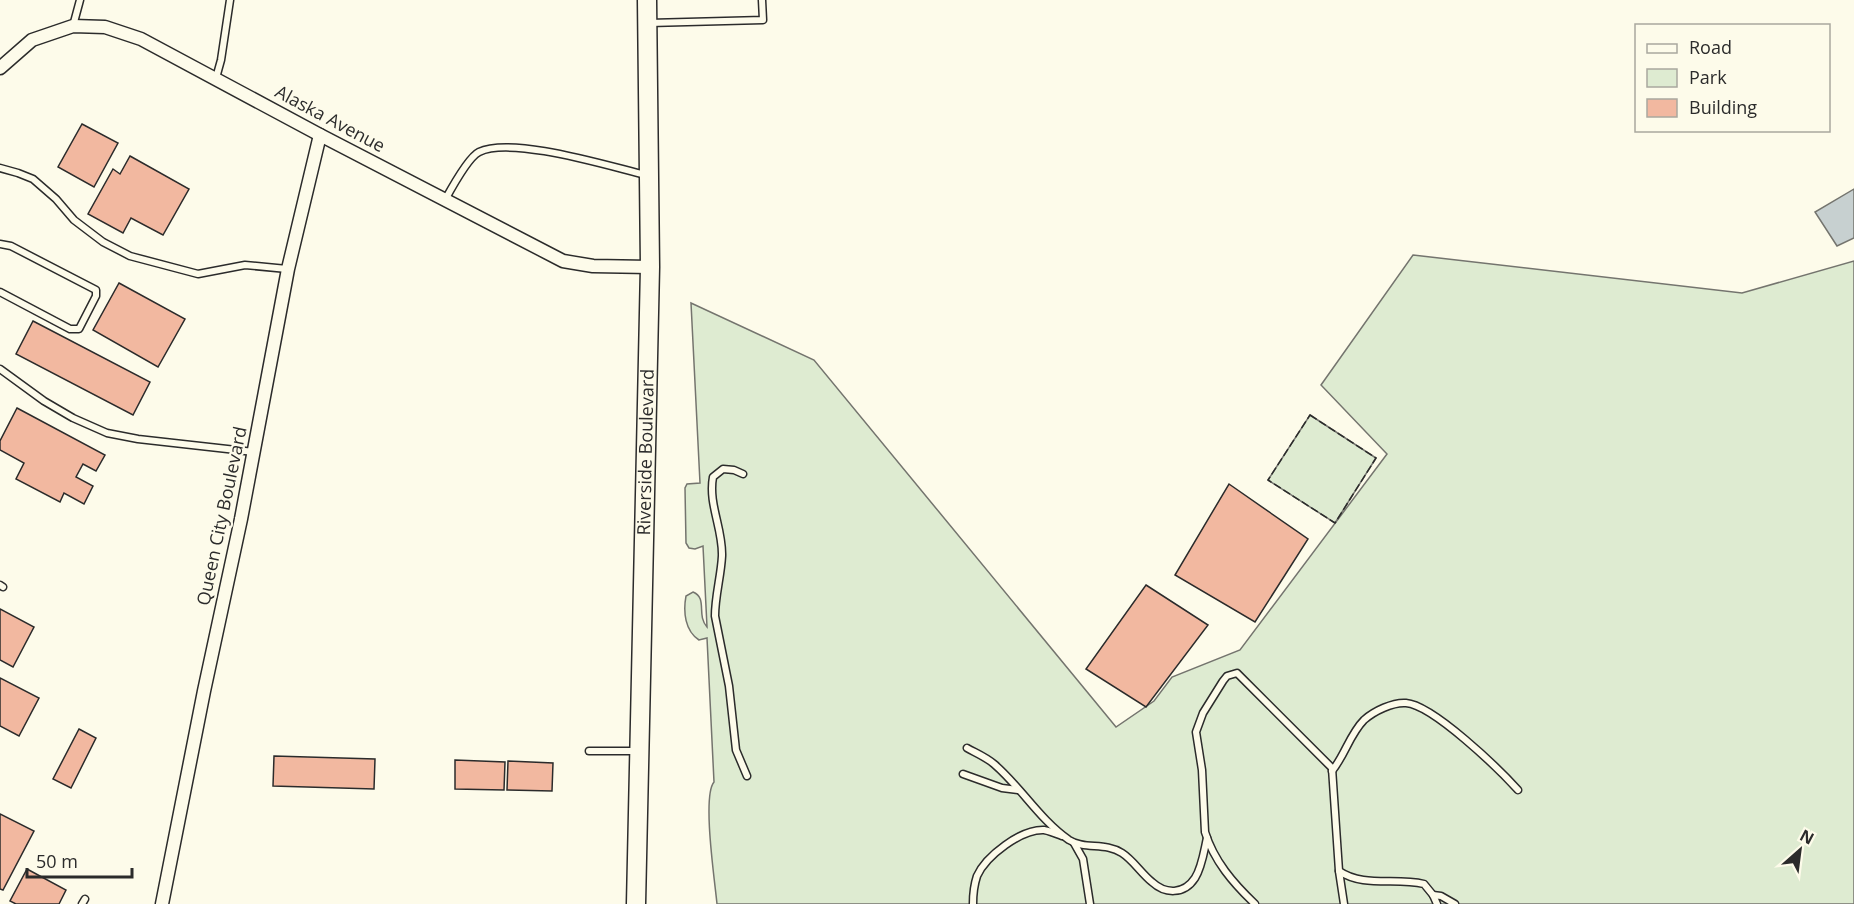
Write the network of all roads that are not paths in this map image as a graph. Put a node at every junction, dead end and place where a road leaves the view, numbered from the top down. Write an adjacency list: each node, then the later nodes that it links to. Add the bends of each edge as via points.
1 (80, 0): 6 (lane)
2 (230, 0): 8 (lane)
3 (646, 0): 5 (main road, Riverside Boulevard)
4 (762, 0): 5 (lane, via 763,20)
5 (647, 23): 11 (main road, Riverside Boulevard)
6 (73, 26): 7 (street, Alaska Avenue, via 32,40); 8 (street, Alaska Avenue, via 105,27 141,39)
7 (0, 68)
8 (216, 78): 9 (street, Alaska Avenue)
9 (320, 135): 12 (street, Alaska Avenue); 15 (street, Queen City Boulevard)
10 (0, 168): 15 (lane, via 33,179 74,220 130,256 198,274 245,265)
11 (649, 176): 12 (lane, via 543,150 504,146 478,152); 14 (main road, Riverside Boulevard)
12 (444, 201): 14 (street, Alaska Avenue, via 563,261)
13 (0, 244): 16 (lane, via 96,290 96,296 79,329 70,329)
14 (650, 267): 22 (main road, Riverside Boulevard)
15 (288, 270): 18 (street, Queen City Boulevard)
16 (0, 292)
17 (0, 369): 18 (lane, via 54,407 107,433)
18 (254, 452): 32 (street, Queen City Boulevard)
19 (743, 474): 25 (lane, via 723,469 713,477 711,492 722,556 715,616 736,750)
20 (966, 748): 26 (lane, via 996,765)
21 (590, 751): 22 (lane)
22 (639, 751): 33 (main road, Riverside Boulevard)
23 (1332, 771): 27 (lane, via 1363,722 1389,706 1409,703 1469,742); 28 (lane, via 1237,673 1227,676 1203,713 1196,732); 30 (lane)
24 (963, 774): 26 (lane)
25 (747, 776)
26 (1018, 790): 29 (lane)
27 (1518, 790)
28 (1207, 838): 29 (lane, via 1196,878 1185,888 1170,892 1152,882 1121,852); 36 (lane, via 1226,873)
29 (1071, 841): 34 (lane, via 1044,830 1030,832 999,850 977,877); 35 (lane, via 1083,859)
30 (1339, 871): 31 (lane, via 1354,879 1424,884); 37 (lane)
31 (1433, 895): 38 (lane); 39 (lane)
32 (162, 904)
33 (636, 904)
34 (973, 904)
35 (1090, 904)
36 (1255, 904)
37 (1344, 904)
38 (1437, 904)
39 (1455, 904)

